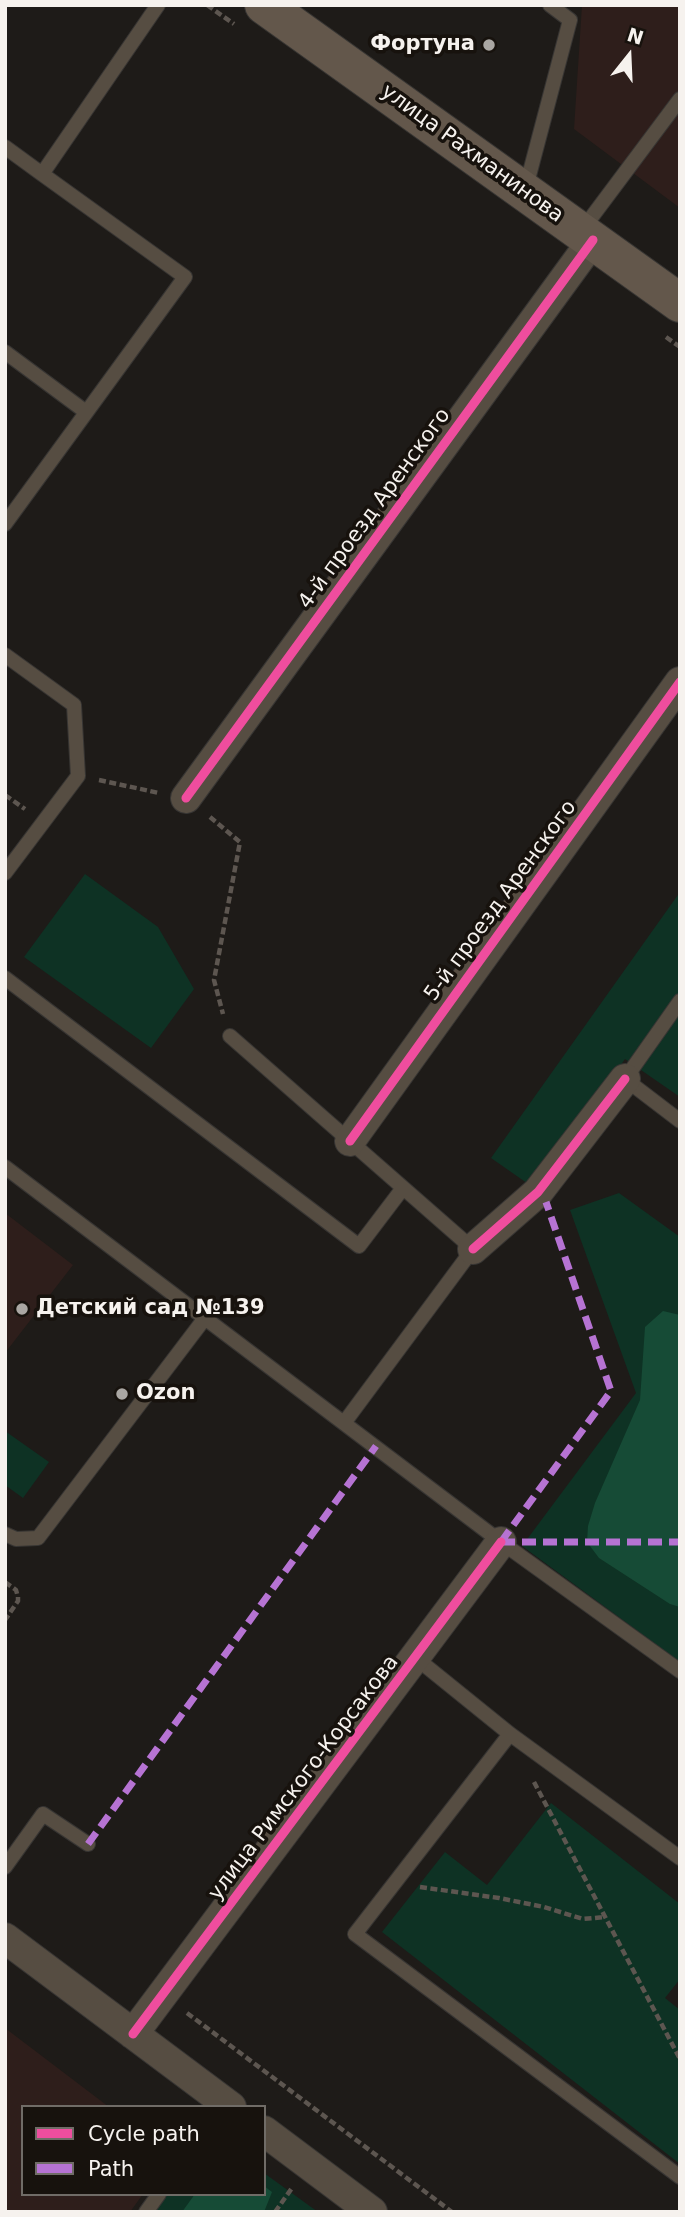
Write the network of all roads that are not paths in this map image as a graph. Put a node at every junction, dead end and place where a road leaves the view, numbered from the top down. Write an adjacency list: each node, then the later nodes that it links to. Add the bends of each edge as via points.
1 (158, 5): 6 (lane)
2 (264, 5): 7 (main road, улица Рахманинова)
3 (550, 5): 7 (lane, via 570,20)
4 (680, 99): 8 (lane)
5 (5, 147): 6 (lane)
6 (42, 174): 11 (lane, via 185,277)
7 (525, 192): 8 (main road, улица Рахманинова)
8 (587, 236): 9 (main road, улица Рахманинова); 15 (street, 4-й проезд Аренского)
9 (680, 303)
10 (5, 352): 11 (lane)
11 (86, 412): 12 (lane)
12 (5, 524)
13 (5, 655): 16 (lane, via 75,705 78,776)
14 (680, 682): 22 (street, 5-й проезд Аренского)
15 (186, 798)
16 (5, 873)
17 (5, 978): 24 (lane, via 359,1246)
18 (680, 1001): 20 (lane)
19 (230, 1036): 22 (lane)
20 (625, 1079): 21 (lane); 25 (street, via 538,1192)
21 (680, 1121)
22 (349, 1141): 24 (lane)
23 (5, 1167): 26 (lane)
24 (403, 1188): 25 (lane)
25 (473, 1249): 27 (lane)
26 (205, 1318): 27 (lane); 28 (lane, via 38,1538 16,1539)
27 (344, 1423): 29 (lane)
28 (5, 1534)
29 (501, 1542): 30 (street, улица Римского-Корсакова); 31 (lane)
30 (416, 1658): 32 (lane); 37 (street, улица Римского-Корсакова)
31 (680, 1671)
32 (510, 1734): 34 (lane); 40 (lane, via 355,1934)
33 (88, 1844): 35 (lane, via 43,1814)
34 (680, 1858)
35 (5, 1867)
36 (5, 1938): 37 (street)
37 (134, 2034): 38 (street)
38 (227, 2105)
39 (266, 2133): 43 (street)
40 (680, 2177)
41 (158, 2196): 42 (lane)
42 (146, 2212)
43 (372, 2212)

